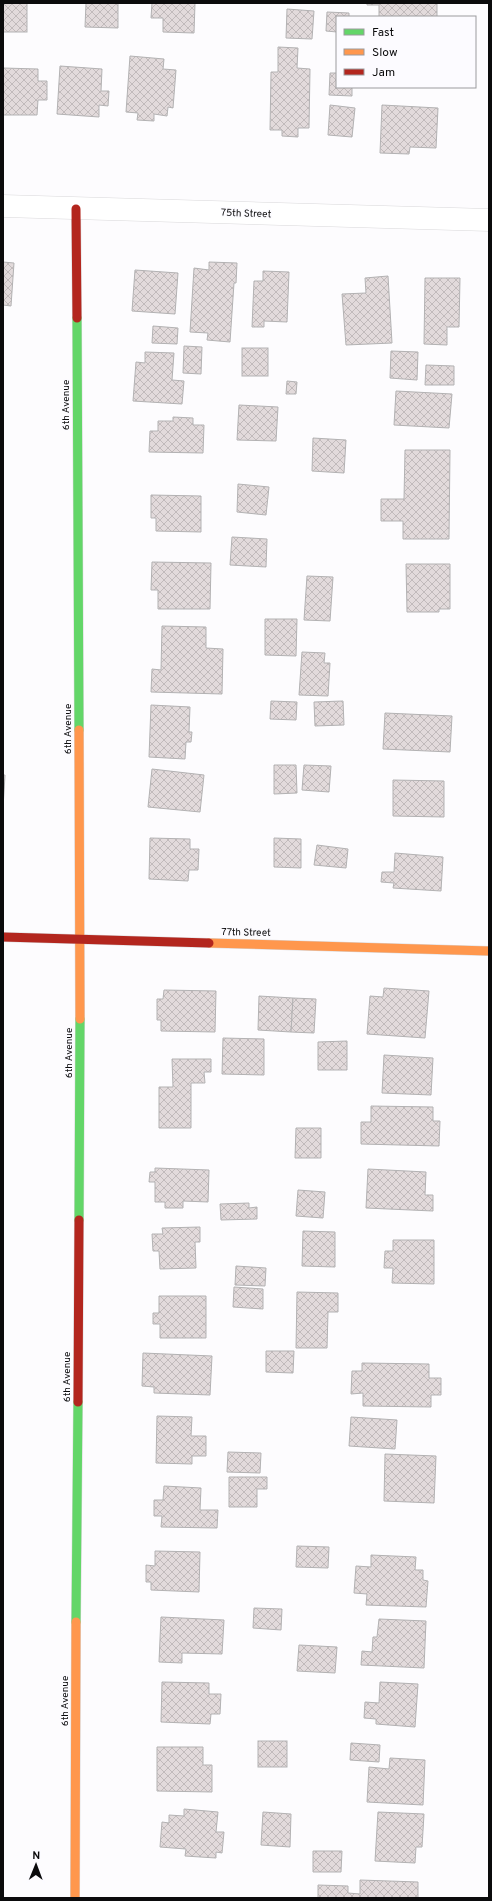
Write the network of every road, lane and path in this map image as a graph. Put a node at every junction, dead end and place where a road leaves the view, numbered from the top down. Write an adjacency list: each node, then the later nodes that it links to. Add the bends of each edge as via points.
1 (3, 206): 2 (street, 75th Street)
2 (76, 209): 3 (street, 75th Street); 5 (street, 6th Avenue)
3 (489, 220)
4 (3, 937): 5 (street, 77th Street)
5 (80, 940): 6 (street, 77th Street); 7 (street, 6th Avenue)
6 (489, 951)
7 (75, 1898)

